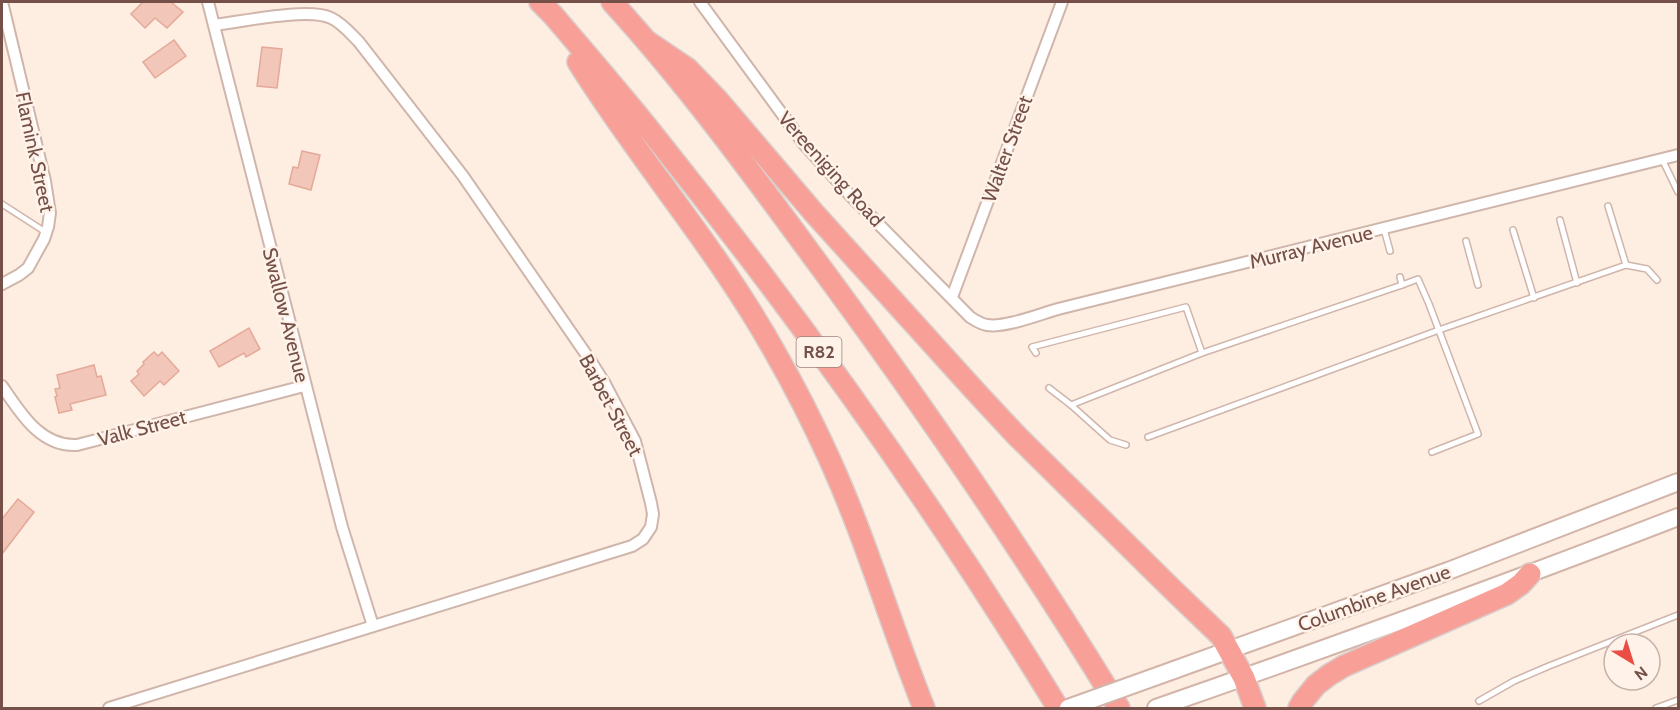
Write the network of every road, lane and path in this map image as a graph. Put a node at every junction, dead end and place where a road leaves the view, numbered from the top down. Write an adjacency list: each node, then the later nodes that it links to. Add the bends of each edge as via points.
1 (2, 2): 17 (street, Flamink Street, via 45,181 50,213)
2 (208, 2): 7 (street, Swallow Avenue)
3 (612, 2): 8 (highway, R82)
4 (700, 2): 27 (street, Vereeniging Road, via 804,144)
5 (1062, 2): 27 (street, Walter Street)
6 (546, 8): 49 (highway, via 587,77 693,225 776,354 807,411 833,468); 50 (highway, R82, via 664,147 849,393 974,575)
7 (214, 25): 33 (street, Swallow Avenue); 43 (street, Barbet Street, via 319,14 332,18 359,42 463,176 590,360 632,435 642,466 653,514 651,527 638,543)
8 (648, 42): 44 (highway, via 688,69 717,99 976,392 1221,636); 52 (highway, R82, via 773,203 923,408 1037,576)
9 (1678, 155): 10 (street, Murray Avenue)
10 (1662, 159): 11 (lane); 15 (street, Murray Avenue)
11 (1678, 192)
12 (2, 204): 17 (lane)
13 (1608, 206): 20 (lane)
14 (1560, 220): 23 (lane)
15 (1384, 229): 19 (lane); 27 (street, Murray Avenue, via 1000,325 976,321)
16 (1513, 230): 28 (lane)
17 (46, 233): 24 (street, Flamink Street, via 28,268)
18 (1466, 241): 26 (lane)
19 (1390, 251)
20 (1626, 265): 22 (lane, via 1647,269); 23 (lane)
21 (1401, 277): 25 (lane)
22 (1657, 280)
23 (1577, 283): 28 (lane)
24 (2, 284)
25 (1402, 285): 29 (lane, via 1418,279); 31 (lane)
26 (1478, 285)
27 (952, 297)
28 (1534, 298): 29 (lane)
29 (1439, 330): 36 (lane); 38 (lane, via 1479,434)
30 (1036, 353): 31 (lane, via 1032,347 1186,307)
31 (1202, 353): 35 (lane)
32 (2, 386): 33 (street, Valk Street, via 37,430 67,445)
33 (304, 386): 43 (street, Swallow Avenue)
34 (1049, 388): 35 (lane)
35 (1071, 405): 37 (lane, via 1110,440)
36 (1148, 437)
37 (1126, 445)
38 (1432, 452)
39 (1678, 482): 44 (main road, Columbine Avenue)
40 (1678, 517): 41 (main road, Columbine Avenue)
41 (1530, 574): 45 (main road, Columbine Avenue); 55 (highway, via 1507,594 1329,675)
42 (1678, 615): 47 (lane, via 1514,681)
43 (373, 626): 48 (street, Barbet Street)
44 (1230, 651): 45 (highway); 51 (main road, Columbine Avenue, bridge)
45 (1244, 678): 53 (main road, Columbine Avenue); 54 (highway)
46 (1678, 700): 56 (lane)
47 (1479, 701)
48 (109, 708)
49 (924, 708)
50 (1058, 708)
51 (1068, 708)
52 (1119, 708)
53 (1156, 708)
54 (1255, 708)
55 (1299, 708)
56 (1656, 708)

